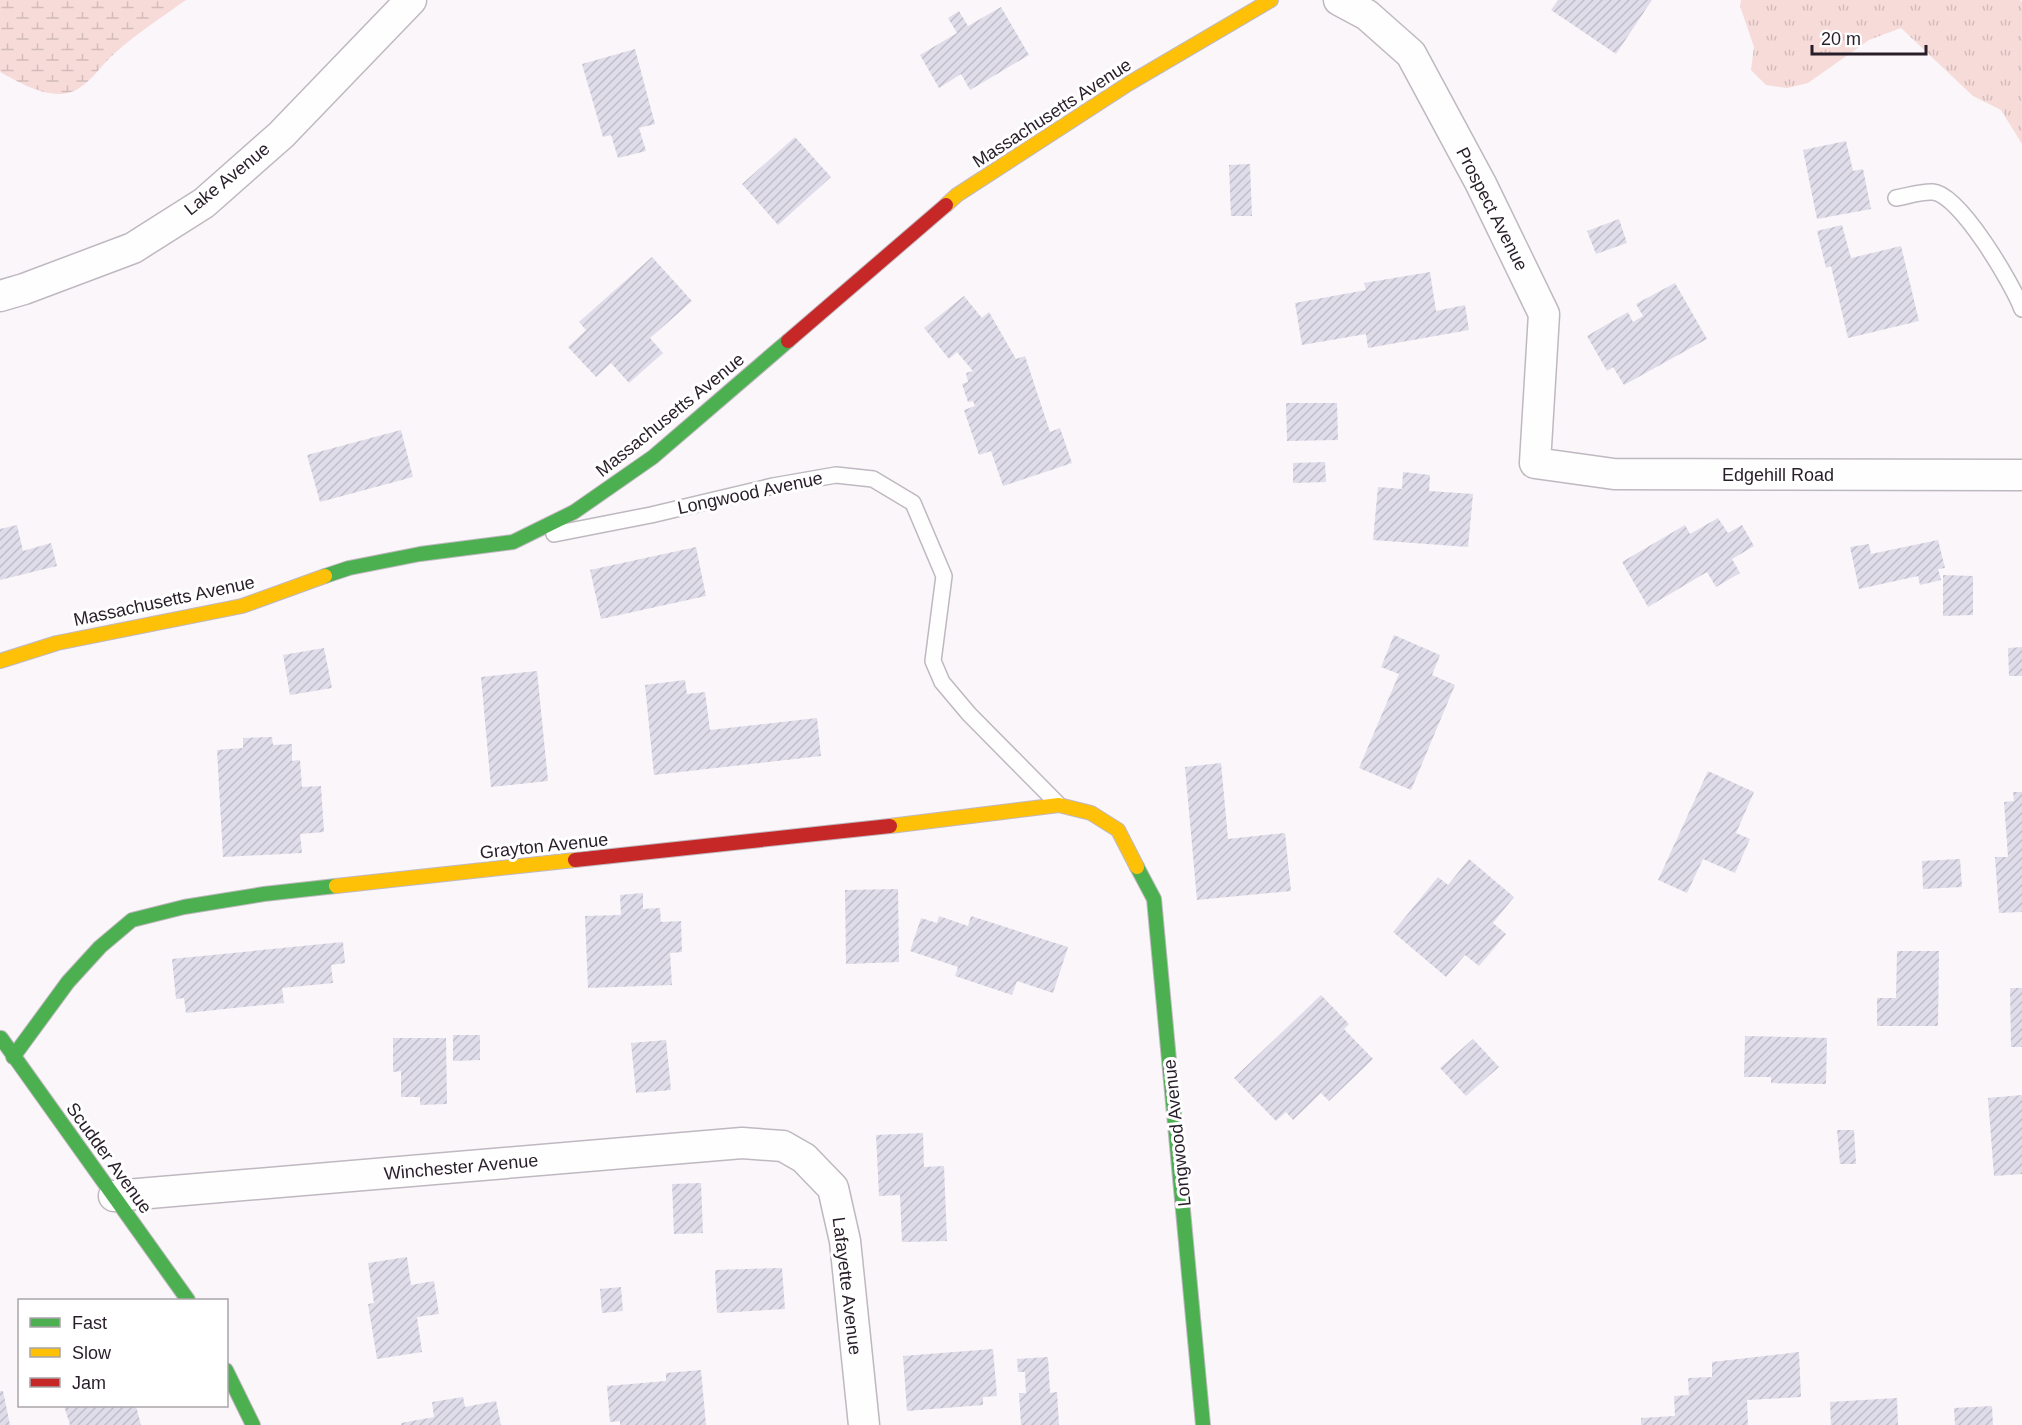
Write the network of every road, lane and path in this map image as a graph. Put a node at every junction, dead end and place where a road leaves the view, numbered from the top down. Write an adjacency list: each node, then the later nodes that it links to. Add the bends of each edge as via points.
1 (411, 0): 5 (street, Lake Avenue, via 281,135 204,203 133,248)
2 (1271, 0): 9 (street, Massachusetts Avenue, via 1128,84 957,195 639,468 574,512)
3 (1338, 0): 7 (street, Prospect Avenue, via 1367,15 1411,54 1482,184 1544,314)
4 (1896, 198): 6 (lane, via 1934,192 1950,200 1991,252)
5 (0, 296)
6 (2022, 309)
7 (1535, 463): 8 (street, Edgehill Road, via 1614,474)
8 (2022, 475)
9 (513, 542): 10 (street, Massachusetts Avenue, via 350,568 242,606 57,643); 11 (lane, Longwood Avenue, via 783,484 836,475 873,479 913,503 944,576 933,661 942,682)
10 (0, 661)
11 (1059, 805): 12 (street, Grayton Avenue, via 1091,813 1118,830); 14 (street, Grayton Avenue, via 264,894 163,912 132,920 100,946)
12 (1127, 847): 21 (street, Longwood Avenue, via 1154,899)
13 (0, 1037): 14 (street, Scudder Avenue)
14 (13, 1057): 16 (street, Scudder Avenue)
15 (804, 1158): 16 (street, Winchester Avenue, via 783,1146 742,1143); 20 (street, Lafayette Avenue, via 833,1188 845,1241)
16 (114, 1196): 17 (street, Scudder Avenue)
17 (187, 1299)
18 (228, 1374): 19 (street)
19 (253, 1425)
20 (864, 1425)
21 (1203, 1425)

